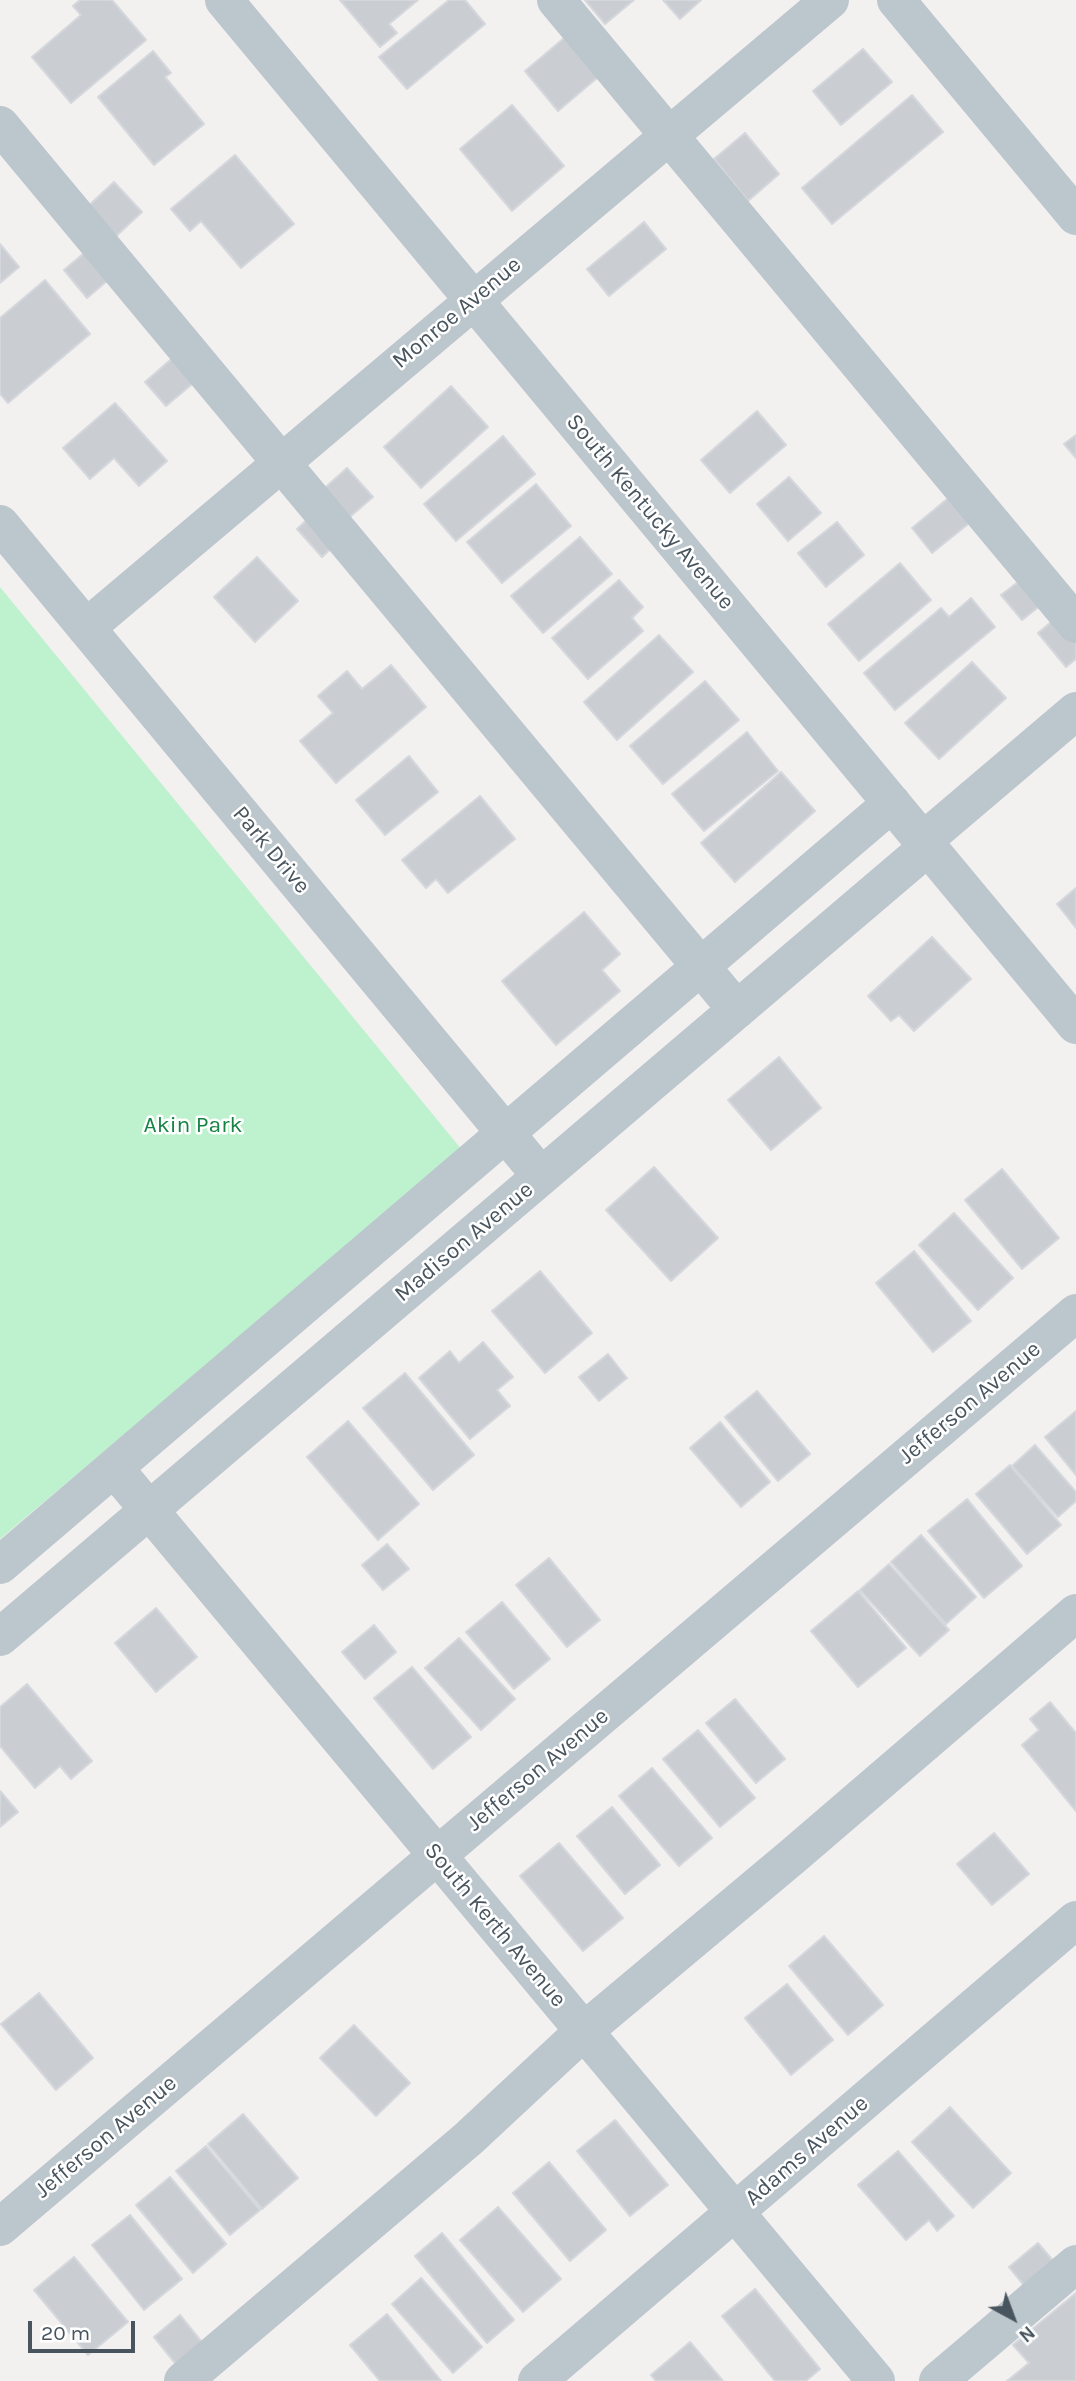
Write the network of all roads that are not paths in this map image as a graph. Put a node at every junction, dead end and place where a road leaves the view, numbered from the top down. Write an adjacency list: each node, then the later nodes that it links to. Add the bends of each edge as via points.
1 (224, 0): 8 (street, South Kentucky Avenue)
2 (556, 0): 6 (street)
3 (830, 0): 6 (street, Monroe Avenue)
4 (896, 0): 7 (street)
5 (0, 125): 9 (street)
6 (668, 136): 8 (street, Monroe Avenue); 11 (street)
7 (1076, 216)
8 (473, 299): 9 (street, Monroe Avenue); 14 (street, South Kentucky Avenue)
9 (281, 463): 12 (street, Monroe Avenue); 16 (street)
10 (0, 524): 12 (street, Park Drive)
11 (1076, 624)
12 (86, 628): 19 (street, Park Drive)
13 (1076, 711): 15 (street, Madison Avenue)
14 (892, 803): 15 (street, South Kentucky Avenue); 16 (street)
15 (926, 844): 17 (street, Madison Avenue); 18 (street, South Kentucky Avenue)
16 (702, 966): 17 (street); 19 (street)
17 (737, 1010): 20 (street, Madison Avenue)
18 (1076, 1025)
19 (506, 1134): 20 (street, Park Drive); 22 (street)
20 (541, 1176): 23 (street, Madison Avenue)
21 (1076, 1312): 27 (street, Jefferson Avenue)
22 (114, 1468): 23 (street, South Kerth Avenue); 24 (street)
23 (149, 1510): 26 (street, Madison Avenue); 27 (street, South Kerth Avenue)
24 (0, 1565)
25 (1076, 1613): 29 (street)
26 (0, 1637)
27 (437, 1855): 29 (street, South Kerth Avenue); 31 (street, Jefferson Avenue)
28 (1076, 1920): 30 (street, Adams Avenue)
29 (584, 2031): 30 (street, South Kerth Avenue); 33 (street, via 468,2140)
30 (735, 2212): 34 (street, Adams Avenue); 35 (street, South Kerth Avenue)
31 (0, 2227)
32 (1076, 2264): 36 (street)
33 (183, 2381)
34 (537, 2381)
35 (876, 2381)
36 (938, 2381)

